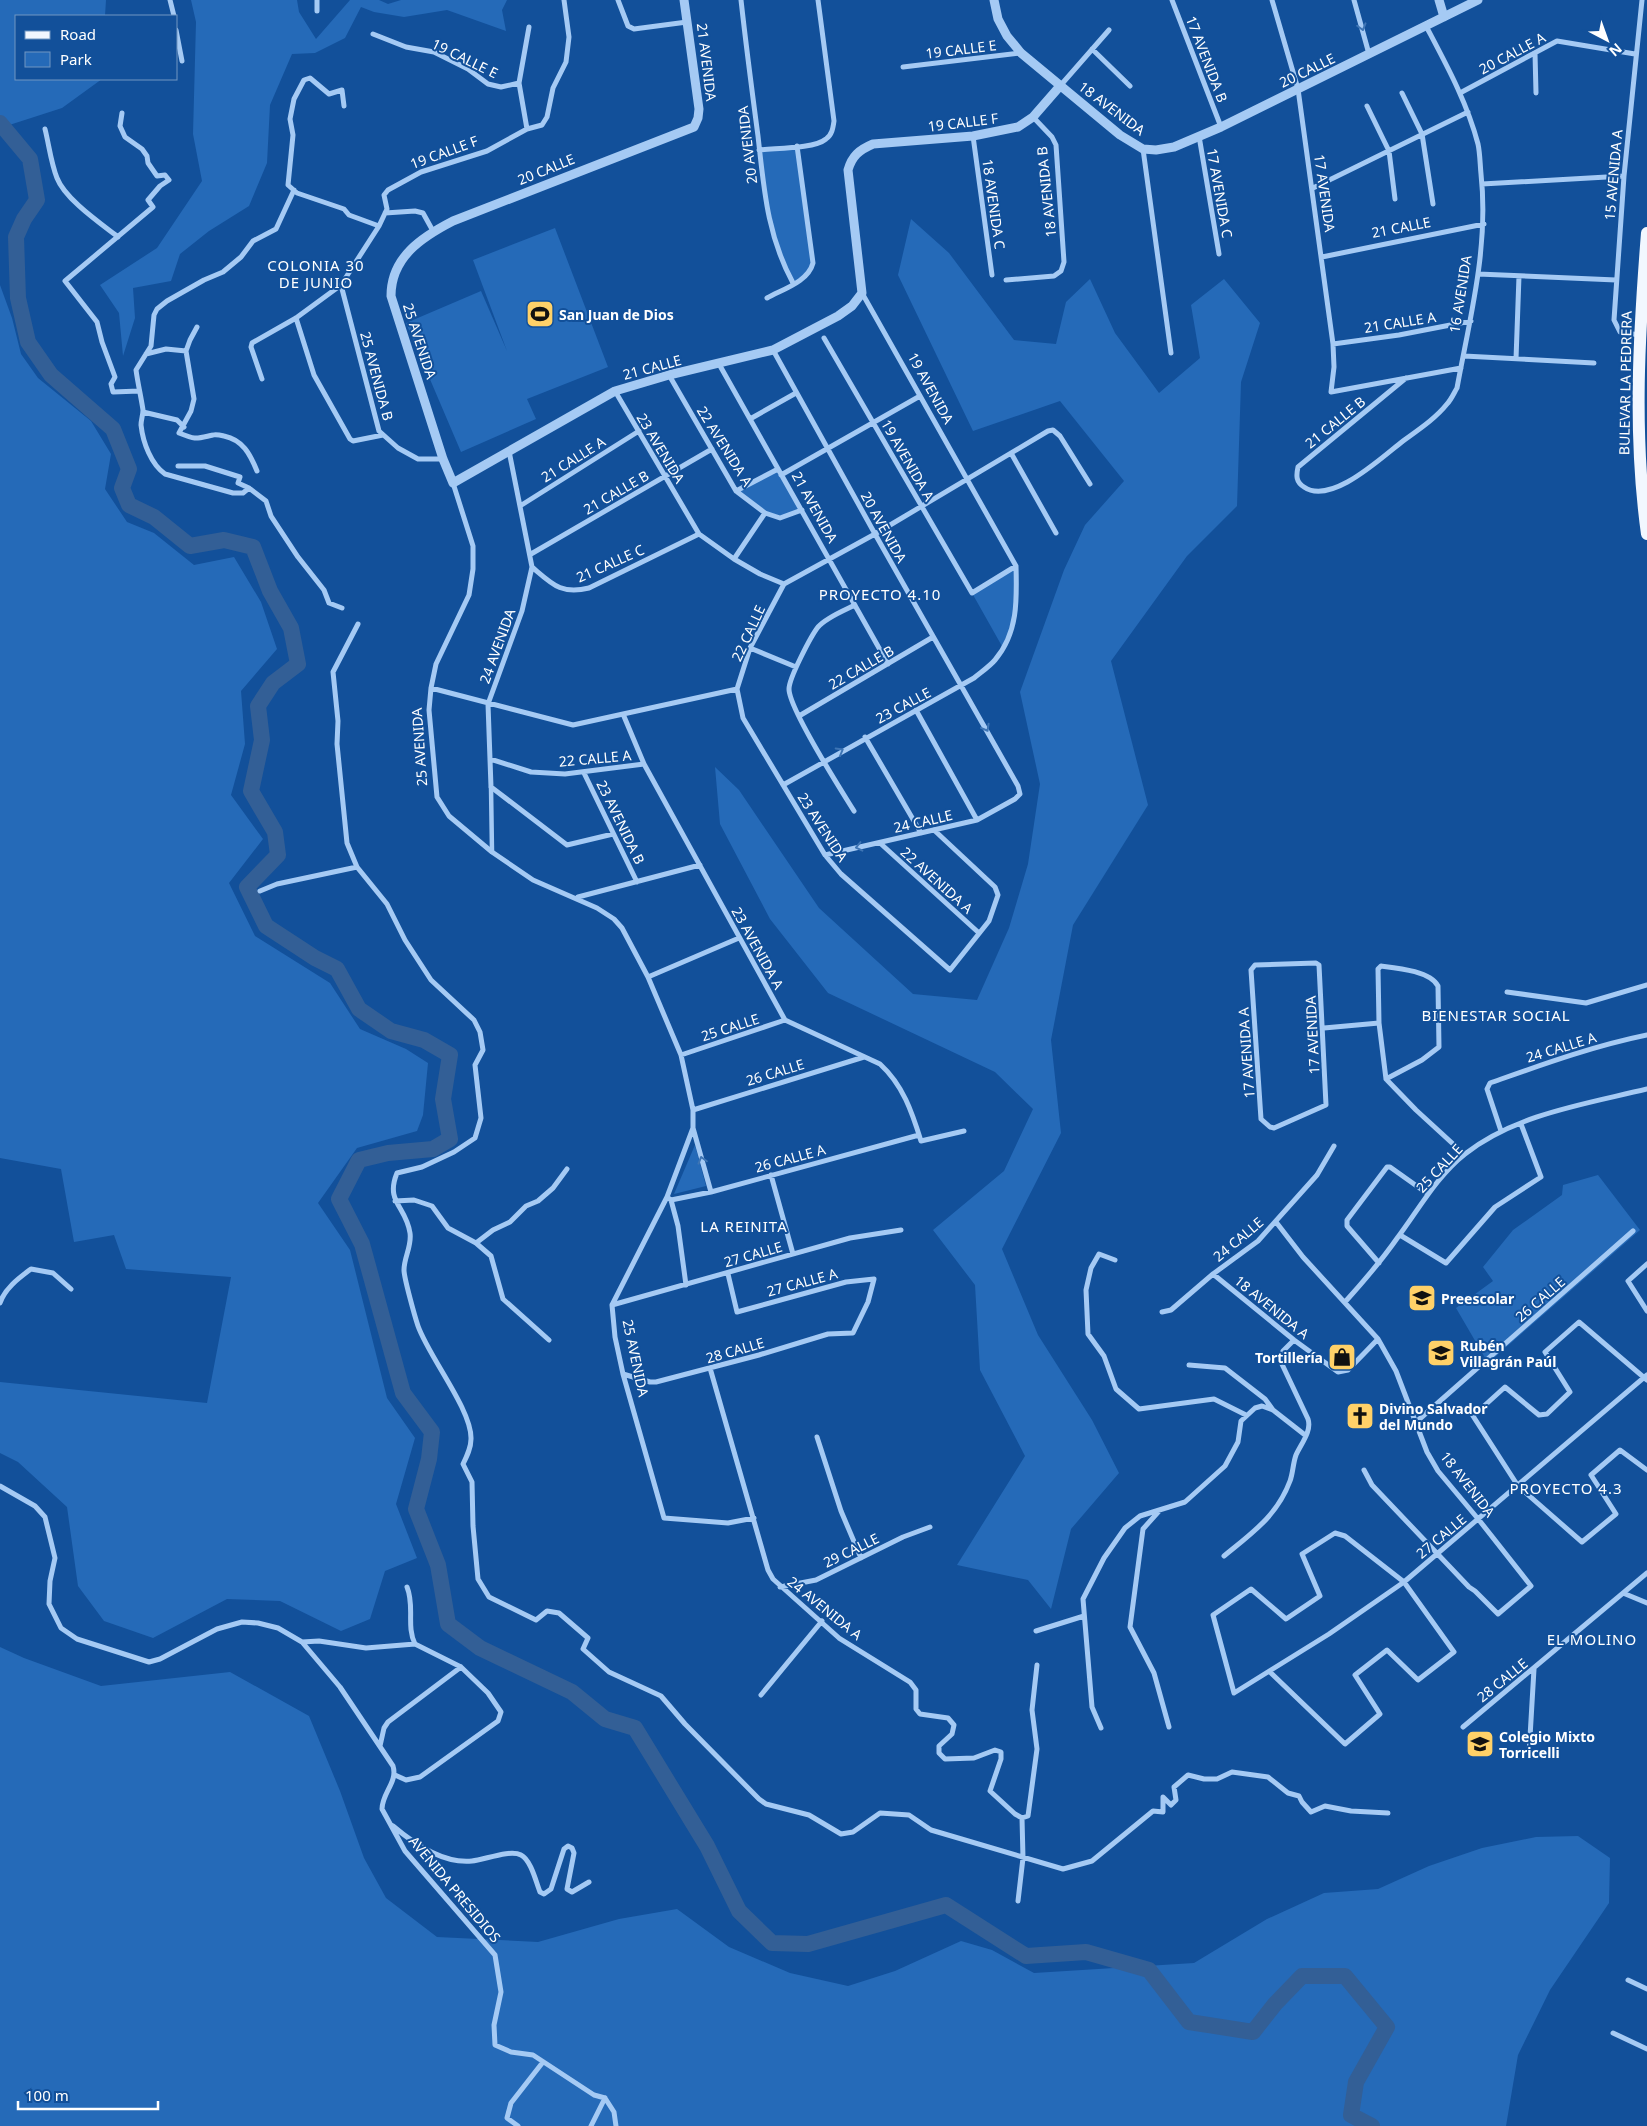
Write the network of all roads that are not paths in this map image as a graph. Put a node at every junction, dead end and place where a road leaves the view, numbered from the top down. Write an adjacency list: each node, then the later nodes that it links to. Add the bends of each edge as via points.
1 (170, 0): 16 (street)
2 (317, 0): 15 (street)
3 (564, 0): 46 (street, 19 CALLE F, via 569,37 566,62 553,88 547,117 542,125)
4 (618, 0): 18 (street, via 628,26 634,29)
5 (684, 0): 18 (street, 21 AVENIDA)
6 (741, 0): 52 (street, 20 AVENIDA)
7 (818, 0): 50 (street, via 834,121 825,140)
8 (994, 0): 25 (street, 18 AVENIDA, via 998,19)
9 (1172, 0): 44 (street, 17 AVENIDA B)
10 (1272, 0): 34 (street, 17 AVENIDA)
11 (1354, 0): 27 (street, one-way to 27)
12 (1439, 0): 17 (street)
13 (1478, 0): 17 (street, 20 CALLE)
14 (1642, 0): 28 (street, 15 AVENIDA A)
15 (317, 11)
16 (174, 15)
17 (1444, 17): 19 (street, 20 CALLE)
18 (688, 22): 43 (street, 21 AVENIDA, via 699,109)
19 (1426, 26): 27 (street, 20 CALLE); 36 (street, 16 AVENIDA)
20 (529, 28): 31 (street)
21 (1109, 30): 24 (street)
22 (373, 34): 31 (street, 19 CALLE E, via 406,47 434,52 468,69 488,84 501,87)
23 (178, 40): 29 (street)
24 (1092, 50): 32 (street); 33 (street)
25 (1021, 53): 30 (street, 19 CALLE E); 32 (street, 18 AVENIDA)
26 (1535, 53): 28 (street, 20 CALLE A, via 1557,41); 36 (street, 20 CALLE A); 37 (street)
27 (1369, 54): 34 (street, 20 CALLE)
28 (1635, 54): 55 (street, 15 AVENIDA A)
29 (182, 61)
30 (903, 67)
31 (519, 82): 46 (street)
32 (1060, 86): 42 (street, 19 CALLE F); 51 (street, 18 AVENIDA, via 1120,135)
33 (1130, 86)
34 (1298, 89): 44 (street, 20 CALLE); 57 (street, 17 AVENIDA)
35 (1402, 93): 47 (street)
36 (1460, 93): 40 (street, 16 AVENIDA)
37 (1536, 94)
38 (344, 106): 58 (street, via 342,90 329,94 310,78 304,80 294,99 290,119 293,135 288,186)
39 (1367, 106): 53 (street)
40 (1468, 112): 47 (street); 56 (street, 16 AVENIDA, via 1478,146)
41 (122, 113): 66 (street, via 120,126 125,137 142,149 157,176 165,176 169,180 148,200 153,207)
42 (1033, 117): 48 (street, 19 CALLE F, via 1018,128); 73 (street, 18 AVENIDA B, via 1056,145 1064,262 1061,271 1054,276)
43 (694, 127): 64 (street, 20 CALLE, via 544,184)
44 (1221, 127): 49 (street, 20 CALLE)
45 (45, 129): 66 (street, via 62,187)
46 (527, 129): 61 (street, 19 CALLE F, via 487,151 421,172 388,190 384,195)
47 (1422, 134): 53 (street); 60 (street)
48 (973, 136): 54 (street, 19 CALLE F, via 873,144); 71 (street, 18 AVENIDA C)
49 (1199, 136): 51 (street, 20 CALLE, via 1174,147); 68 (street, 17 AVENIDA C)
50 (797, 146): 52 (street); 75 (street, via 813,263 806,277)
51 (1143, 149): 87 (street, 18 AVENIDA)
52 (759, 150): 75 (street, 20 AVENIDA, via 772,234)
53 (1389, 151): 57 (street); 59 (street)
54 (854, 155): 77 (street, 19 AVENIDA, via 848,170)
55 (1624, 176): 56 (street); 74 (street, 15 AVENIDA A)
56 (1482, 184): 62 (street, 16 AVENIDA)
57 (1313, 188): 69 (street, 17 AVENIDA)
58 (294, 190): 63 (street); 88 (street, via 276,229 253,241 241,257 223,272 157,309 151,346)
59 (1395, 199)
60 (1433, 204)
61 (385, 213): 63 (street, 19 CALLE F); 64 (street, via 423,213)
62 (1484, 224): 69 (street, 21 CALLE); 70 (street, 16 AVENIDA)
63 (379, 226): 76 (street, 19 CALLE F)
64 (433, 231): 67 (street, 20 CALLE)
65 (1647, 233): 82 (main road, BULEVAR LA PEDRERA)
66 (118, 237): 97 (street, via 66,281 97,322 115,377 111,384 113,392)
67 (413, 247): 112 (street, 25 AVENIDA, via 402,257 396,270 391,296)
68 (1219, 254)
69 (1322, 256): 84 (street, 17 AVENIDA)
70 (1478, 274): 72 (street); 80 (street, 16 AVENIDA)
71 (992, 275)
72 (1519, 276): 74 (street); 90 (street)
73 (1006, 280)
74 (1616, 280): 82 (street, 15 AVENIDA A, via 1616,327 1620,332)
75 (793, 283): 78 (street)
76 (341, 285): 79 (street, 19 CALLE F); 107 (street, 25 AVENIDA B, via 379,431)
77 (862, 293): 85 (street, 21 CALLE, via 838,316); 101 (street, 19 AVENIDA)
78 (767, 298)
79 (296, 318): 96 (street, 19 CALLE F, via 252,343); 107 (street, via 314,375 350,439)
80 (1470, 321): 84 (street, 21 CALLE A); 89 (street, 16 AVENIDA)
81 (198, 327): 86 (street)
82 (1639, 336): 131 (main road, BULEVAR LA PEDRERA, via 1640,484)
83 (824, 338): 104 (street, 19 AVENIDA A)
84 (1333, 344): 99 (street, 17 AVENIDA)
85 (773, 350): 92 (street, 21 CALLE); 100 (street, 20 AVENIDA)
86 (186, 351): 88 (street, via 166,349); 105 (street, via 194,399)
87 (1171, 353)
88 (146, 354): 97 (street, via 136,370)
89 (1464, 356): 90 (street); 93 (street, 16 AVENIDA)
90 (1516, 359): 91 (street)
91 (1594, 363)
92 (719, 364): 94 (street, 21 CALLE); 103 (street, 21 AVENIDA)
93 (1461, 368): 95 (street, 21 CALLE B); 122 (street, 16 AVENIDA, via 1457,388 1448,404 1435,416 1353,479 1328,490)
94 (669, 376): 98 (street, 21 CALLE); 108 (street, 22 AVENIDA A)
95 (1406, 378): 99 (street, 21 CALLE B); 122 (street, 21 CALLE B, via 1298,467 1296,476 1299,484)
96 (262, 379)
97 (139, 391): 102 (street)
98 (615, 391): 106 (street, 23 AVENIDA); 110 (street, 21 CALLE)
99 (1331, 392)
100 (796, 393): 103 (street); 109 (street, 20 AVENIDA)
101 (920, 396): 104 (street); 118 (street, 19 AVENIDA)
102 (143, 412): 105 (street, via 177,420); 121 (street, via 143,435 153,463 165,474 233,493 243,493)
103 (750, 419): 114 (street, 21 AVENIDA)
104 (874, 423): 109 (street); 125 (street, 19 AVENIDA A)
105 (184, 427): 115 (street, via 179,433 195,439 214,434 242,444)
106 (639, 432): 117 (street, 23 AVENIDA); 124 (street, 21 CALLE A)
107 (383, 435): 112 (street, 25 AVENIDA B, via 418,459)
108 (712, 449): 117 (street, 21 CALLE B); 123 (street, 22 AVENIDA A)
109 (828, 449): 116 (street); 130 (street, 20 AVENIDA)
110 (509, 451): 119 (street, 21 CALLE); 124 (street, 24 AVENIDA)
111 (1011, 453): 118 (street); 120 (street, via 1053,430); 128 (street)
112 (443, 459): 119 (street, 25 AVENIDA)
113 (178, 466): 121 (street, via 205,466 240,477 238,483)
114 (778, 469): 116 (street, 21 AVENIDA); 123 (street)
115 (257, 471)
116 (782, 475): 126 (street, 21 AVENIDA)
117 (666, 477): 129 (street, 23 AVENIDA); 132 (street, 21 CALLE B)
118 (966, 479): 125 (street); 135 (street, 19 AVENIDA)
119 (453, 483): 147 (street, 25 AVENIDA, via 473,546 473,570 469,595 436,664)
120 (1090, 484)
121 (249, 488): 139 (street, via 266,501 271,516 324,590 328,603)
122 (1307, 490)
123 (736, 491): 127 (street, 22 AVENIDA A)
124 (520, 506): 132 (street, 24 AVENIDA)
125 (922, 507): 130 (street); 135 (street, 19 AVENIDA A, via 972,593)
126 (802, 510): 127 (street, via 780,518); 134 (street, 21 AVENIDA)
127 (765, 513): 133 (street)
128 (1056, 533)
129 (699, 534): 133 (street, 23 AVENIDA); 136 (street, 21 CALLE C, via 589,588 576,591 554,586)
130 (875, 534): 134 (street); 142 (street, 20 AVENIDA)
131 (1647, 534)
132 (531, 554): 136 (street, 24 AVENIDA)
133 (734, 558): 137 (street, 23 AVENIDA)
134 (829, 560): 137 (street); 138 (street, 21 AVENIDA)
135 (1016, 566): 141 (street, 19 AVENIDA)
136 (532, 567): 149 (street, 24 AVENIDA, via 522,611)
137 (784, 584): 143 (street, 22 CALLE)
138 (855, 605): 144 (street, 21 AVENIDA); 145 (street, via 818,626)
139 (342, 608)
140 (358, 624): 170 (street, via 333,672 347,843)
141 (1014, 625): 146 (street, 23 CALLE, via 994,661)
142 (934, 637): 144 (street, 22 CALLE B); 146 (street, 20 AVENIDA)
143 (750, 648): 145 (street); 148 (street, 22 CALLE)
144 (888, 664): 152 (street, 22 CALLE B)
145 (796, 667): 152 (street, via 789,689)
146 (962, 686): 150 (street, 23 CALLE); 160 (street, 20 AVENIDA, one-way to 160)
147 (431, 688): 149 (street); 167 (street, 25 AVENIDA, via 429,710 437,797 449,816)
148 (737, 689): 151 (street); 158 (street, 23 AVENIDA, via 743,718)
149 (488, 704): 151 (street, via 573,725); 154 (street, 24 AVENIDA)
150 (916, 710): 153 (street, 23 CALLE); 162 (street)
151 (623, 714): 156 (street, 23 AVENIDA A)
152 (799, 716): 155 (street)
153 (865, 737): 155 (street, 23 CALLE, one-way to 153); 164 (street)
154 (490, 759): 157 (street, 22 CALLE A, via 531,772); 159 (street, 24 AVENIDA)
155 (824, 761): 158 (street, 23 CALLE); 161 (street)
156 (644, 764): 157 (street, 22 CALLE A); 169 (street, 23 AVENIDA A)
157 (584, 773): 165 (street, 23 AVENIDA B)
158 (783, 785): 168 (street, 23 AVENIDA)
159 (491, 787): 165 (street, via 567,845); 167 (street, 24 AVENIDA)
160 (1020, 794): 162 (street, 24 CALLE)
161 (854, 811)
162 (977, 820): 163 (street, 24 CALLE)
163 (934, 830): 164 (street, 24 CALLE); 174 (street, via 998,892 989,921)
164 (921, 833): 166 (street, 24 CALLE)
165 (613, 834): 171 (street, 23 AVENIDA B)
166 (880, 842): 168 (street, 24 CALLE, one-way to 168); 174 (street, 22 AVENIDA A)
167 (492, 852): 173 (street, 25 AVENIDA, via 533,880)
168 (825, 856): 174 (street, 23 AVENIDA, via 841,874 950,970)
169 (700, 865): 171 (street); 175 (street, 23 AVENIDA A)
170 (357, 867): 172 (street, via 277,884); 202 (street, via 387,904 431,980 474,1020 483,1050 475,1065 482,1118 474,1138 422,1167 397,1173 392,1186)
171 (637, 882): 173 (street)
172 (260, 891)
173 (576, 897): 177 (street, 25 AVENIDA, via 614,919)
174 (979, 933)
175 (740, 938): 177 (street); 180 (street, 23 AVENIDA A)
176 (1319, 964): 182 (street, 17 AVENIDA); 188 (street, 17 AVENIDA A, via 1255,965 1251,970 1261,1120 1274,1128)
177 (648, 977): 184 (street, 25 AVENIDA)
178 (1647, 985): 179 (street, via 1586,1003)
179 (1507, 992)
180 (785, 1020): 184 (street, 25 CALLE); 185 (street)
181 (1379, 1024): 182 (street); 186 (street); 186 (street, via 1378,969 1381,966 1432,978 1438,986 1437,1050)
182 (1324, 1028): 188 (street, 17 AVENIDA)
183 (1647, 1035): 193 (street, 24 CALLE A, via 1552,1061 1490,1083 1486,1088)
184 (681, 1055): 189 (street, 25 AVENIDA)
185 (864, 1056): 189 (street, 26 CALLE); 194 (street, via 880,1064 902,1090)
186 (1386, 1079): 196 (street)
187 (1647, 1089): 190 (street, 25 CALLE, via 1561,1110)
188 (1326, 1105)
189 (693, 1110): 191 (street, 25 AVENIDA)
190 (1521, 1124): 193 (street, 25 CALLE); 206 (street, via 1541,1177 1495,1207 1446,1263)
191 (693, 1128): 199 (street, 25 AVENIDA, one-way to 191); 201 (street, 25 AVENIDA)
192 (964, 1131): 194 (street, 26 CALLE A)
193 (1501, 1132): 196 (street, 25 CALLE)
194 (920, 1138): 198 (street, 26 CALLE A)
195 (1334, 1146): 203 (street, 24 CALLE, via 1317,1175)
196 (1464, 1154): 200 (street, 25 CALLE)
197 (567, 1169): 207 (street, via 538,1202 526,1206 510,1222)
198 (771, 1175): 199 (street, 26 CALLE A); 208 (street)
199 (711, 1192): 201 (street, 26 CALLE A)
200 (1428, 1194): 206 (street, 25 CALLE); 210 (street, via 1387,1167 1347,1220 1347,1226)
201 (669, 1199): 214 (street, via 678,1226); 218 (street, 25 AVENIDA)
202 (395, 1201): 207 (street, via 414,1200 432,1206 448,1228); 270 (street, via 407,1220 410,1233 410,1250 404,1270 418,1326 465,1413 472,1438 463,1464 472,1482 478,1580 489,1597 536,1620 547,1611 559,1613 588,1638 583,1649 608,1672 661,1696 691,1731 766,1804 808,1815 841,1834 852,1832 880,1814 909,1815 931,1830)
203 (1276, 1222): 213 (street, 24 CALLE, via 1258,1241); 216 (street, 18 AVENIDA)
204 (901, 1230): 208 (street, 27 CALLE, via 850,1238)
205 (1634, 1231): 231 (street, 26 CALLE)
206 (1400, 1235): 210 (street, 25 CALLE)
207 (476, 1243): 223 (street, via 491,1256 503,1299)
208 (793, 1254): 212 (street, 27 CALLE)
209 (1115, 1260): 230 (street, via 1099,1254 1091,1268 1086,1290 1088,1334 1104,1356 1116,1389 1139,1409 1214,1399)
210 (1380, 1263): 216 (street, 25 CALLE)
211 (1647, 1264): 219 (street, via 1628,1281)
212 (728, 1274): 214 (street, 27 CALLE); 221 (street, 27 CALLE A, via 737,1312 846,1282 874,1279 868,1302)
213 (1213, 1274): 220 (street, 24 CALLE, via 1171,1310); 224 (street, 18 AVENIDA A)
214 (686, 1285): 218 (street, 27 CALLE)
215 (71, 1289): 217 (street, via 53,1273 31,1269 2,1295)
216 (1345, 1302): 222 (street, 18 AVENIDA)
217 (0, 1303)
218 (612, 1305): 227 (street, 25 AVENIDA)
219 (1647, 1311)
220 (1162, 1312)
221 (853, 1333): 226 (street, 28 CALLE, via 828,1334)
222 (1378, 1339): 224 (street, 18 AVENIDA A, via 1350,1369 1343,1372 1336,1371); 231 (street, 18 AVENIDA, via 1396,1371)
223 (549, 1340)
224 (1294, 1340): 232 (street, via 1283,1351 1280,1360 1309,1422)
225 (1188, 1365): 229 (street, via 1225,1368 1265,1399)
226 (710, 1368): 227 (street, 28 CALLE, via 656,1382); 239 (street, 24 AVENIDA A)
227 (623, 1374): 239 (street, 25 AVENIDA, via 664,1518 728,1523)
228 (1646, 1377): 237 (street, 27 CALLE); 237 (street, via 1579,1322 1545,1352 1570,1389 1569,1394 1547,1414 1539,1415 1506,1387 1473,1415)
229 (1273, 1410): 230 (street, via 1258,1407); 232 (street)
230 (1246, 1415): 238 (street, via 1241,1421 1238,1442 1225,1466 1185,1502)
231 (1415, 1423): 240 (street, 18 AVENIDA, via 1438,1471)
232 (1305, 1435): 243 (street, via 1281,1500 1268,1519)
233 (817, 1437): 244 (street)
234 (1364, 1470): 242 (street, via 1372,1486)
235 (1647, 1470): 237 (street, via 1620,1450 1591,1474 1616,1514 1582,1542)
236 (0, 1486): 254 (street, via 35,1506 45,1517 55,1558 48,1604 61,1628 77,1639 150,1662 160,1660 217,1629 242,1622 278,1628)
237 (1518, 1486): 240 (street, 27 CALLE)
238 (1160, 1510): 251 (street, via 1140,1516 1125,1528 1104,1558 1083,1599); 261 (street, via 1142,1530 1130,1627 1154,1673)
239 (754, 1518): 248 (street, 24 AVENIDA A, via 768,1570)
240 (1479, 1520): 242 (street, 27 CALLE); 242 (street, 18 AVENIDA, via 1530,1586 1498,1614)
241 (930, 1527): 244 (street, 29 CALLE)
242 (1437, 1554): 246 (street, 27 CALLE)
243 (1224, 1556)
244 (861, 1558): 248 (street, 29 CALLE, via 816,1580)
245 (1647, 1573): 249 (street, 28 CALLE)
246 (1404, 1582): 259 (street, 27 CALLE); 259 (street, via 1454,1652 1418,1680 1387,1650 1354,1675 1380,1714 1345,1744); 259 (street, 27 CALLE, via 1345,1536 1335,1533 1302,1554 1320,1596 1286,1619 1251,1589 1213,1615 1234,1693)
247 (407, 1587): 255 (street, via 411,1636)
248 (780, 1587): 252 (street, 24 AVENIDA A)
249 (1623, 1593): 250 (street); 258 (street, 28 CALLE)
250 (1647, 1603)
251 (1084, 1616): 253 (street); 263 (street, via 1092,1707)
252 (822, 1621): 260 (street); 268 (street, 24 AVENIDA A, via 839,1638 910,1682 916,1690 916,1709 920,1714 948,1718 954,1726 952,1734 939,1746 939,1753 945,1759 974,1758 995,1750 1001,1752 990,1791)
253 (1036, 1631)
254 (302, 1642): 255 (street, via 319,1641 366,1648); 264 (street, via 340,1687)
255 (415, 1644): 257 (street)
256 (1037, 1665): 268 (street, via 1032,1710 1037,1748 1028,1816)
257 (461, 1667): 264 (street, via 388,1722); 266 (street, via 495,1701 501,1717 420,1777 406,1780)
258 (1534, 1669): 262 (street, 28 CALLE); 265 (street)
259 (1270, 1672)
260 (762, 1695)
261 (1169, 1727)
262 (1463, 1727)
263 (1101, 1728)
264 (380, 1746): 266 (street, via 393,1766)
265 (1529, 1754)
266 (395, 1776): 269 (street, AVENIDA PRESIDIOS, via 382,1803)
267 (1388, 1813): 270 (street, via 1325,1806 1311,1812 1299,1796 1288,1793 1268,1777 1232,1772 1217,1779 1188,1775 1174,1787 1176,1800 1171,1806 1163,1797 1163,1812 1153,1811 1092,1861 1063,1869)
268 (1022, 1818): 270 (street)
269 (390, 1824): 271 (street, via 431,1853 465,1861 513,1852 521,1854 544,1894 551,1888 564,1849 568,1846 574,1852 567,1889 572,1892); 277 (street, AVENIDA PRESIDIOS, via 405,1851 495,1956 501,1992 494,2025 495,2045 511,2052 533,2055)
270 (1023, 1858): 272 (street)
271 (589, 1882)
272 (1018, 1901)
273 (1628, 1980): 274 (street)
274 (1647, 1989)
275 (1613, 2033): 276 (street)
276 (1647, 2049)
277 (543, 2062): 278 (street, AVENIDA PRESIDIOS, via 594,2095); 279 (street, via 510,2103 506,2118)
278 (605, 2098): 280 (street); 281 (street, via 614,2112)
279 (518, 2126)
280 (591, 2126)
281 (616, 2126)

